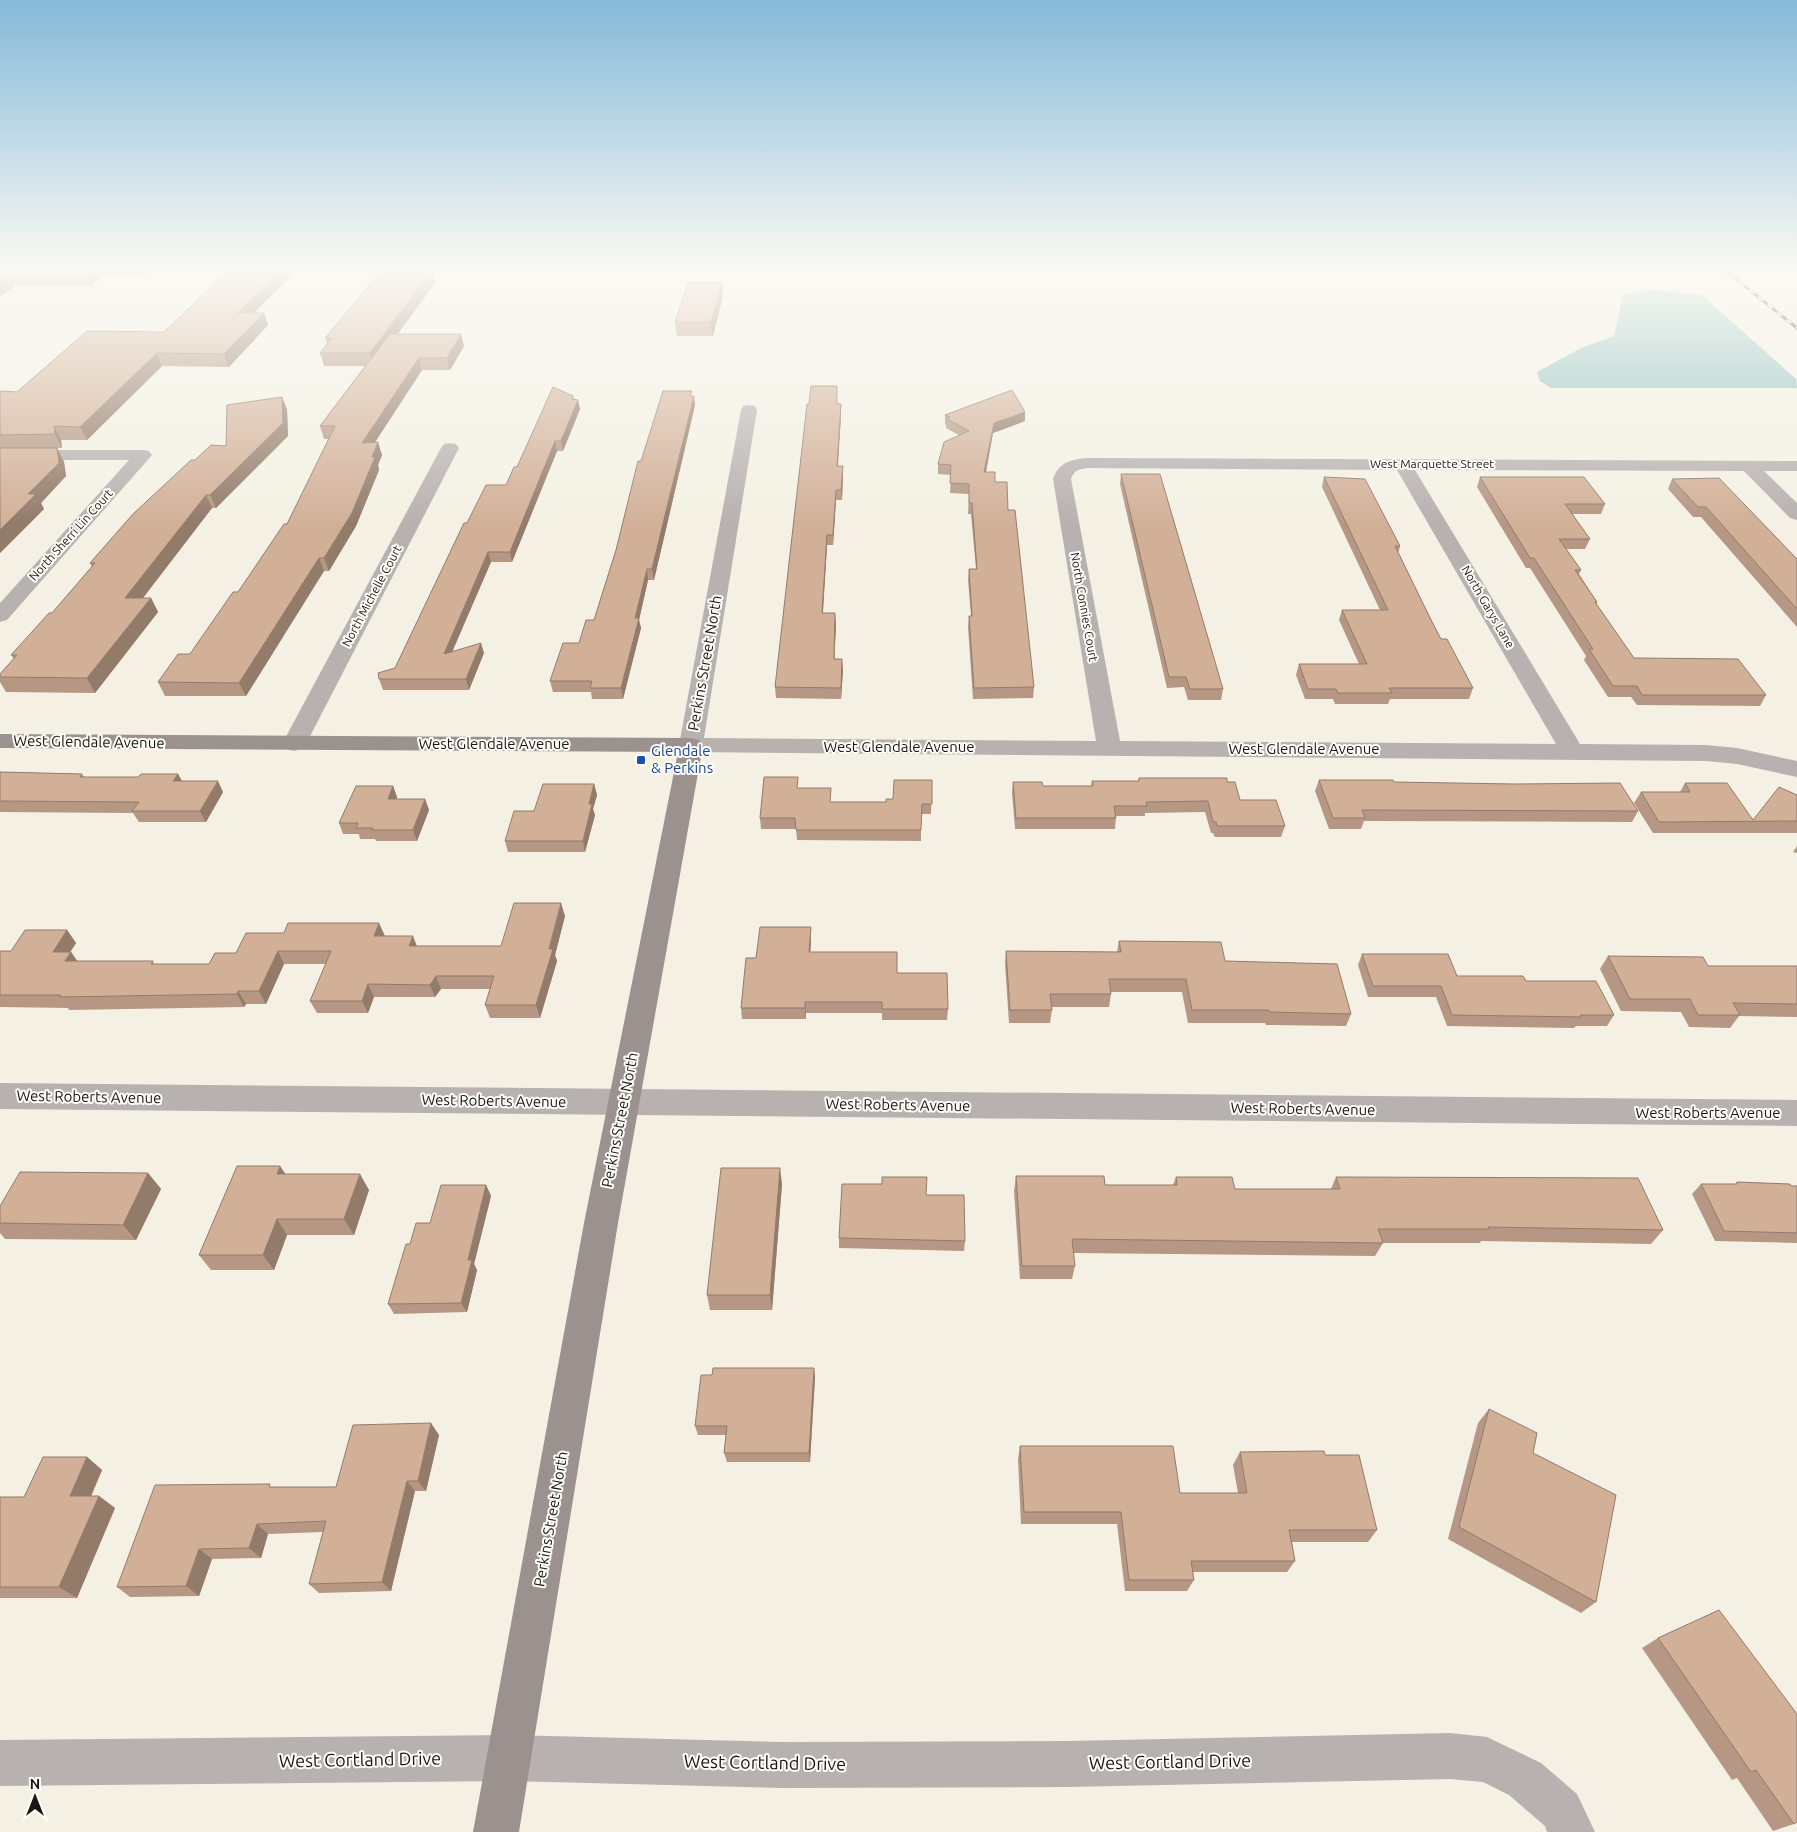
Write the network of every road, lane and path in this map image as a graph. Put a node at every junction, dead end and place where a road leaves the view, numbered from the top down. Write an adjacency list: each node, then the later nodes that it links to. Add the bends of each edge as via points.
1 (749, 410): 12 (street, Perkins Street North)
2 (450, 448): 11 (street, North Michelle Court)
3 (0, 455): 9 (street, North Sherri Lin Court, via 143,455)
4 (1403, 464): 5 (street, West Marquette Street); 7 (street, West Marquette Street, via 1100,462); 14 (street, North Garys Lane)
5 (1749, 466): 6 (street, West Marquette Street); 8 (street)
6 (1797, 466)
7 (1068, 467): 13 (street, North Connies Court, via 1062,479)
8 (1797, 514)
9 (0, 616)
10 (0, 741): 11 (street, West Glendale Avenue)
11 (294, 744): 12 (street, West Glendale Avenue)
12 (691, 745): 13 (street, West Glendale Avenue); 17 (street, Perkins Street North)
13 (1110, 748): 14 (street, West Glendale Avenue)
14 (1572, 751): 15 (street, West Glendale Avenue, via 1706,753 1767,761)
15 (1797, 769)
16 (0, 1096): 17 (street, West Roberts Avenue)
17 (624, 1103): 18 (street, West Roberts Avenue); 19 (street, Perkins Street North)
18 (1797, 1113)
19 (510, 1758): 20 (street, West Cortland Drive); 21 (street, Perkins Street North); 22 (street, West Cortland Drive, via 801,1765 1068,1764 1450,1756 1488,1760 1526,1779 1561,1810)
20 (0, 1763)
21 (496, 1832)
22 (1572, 1832)

